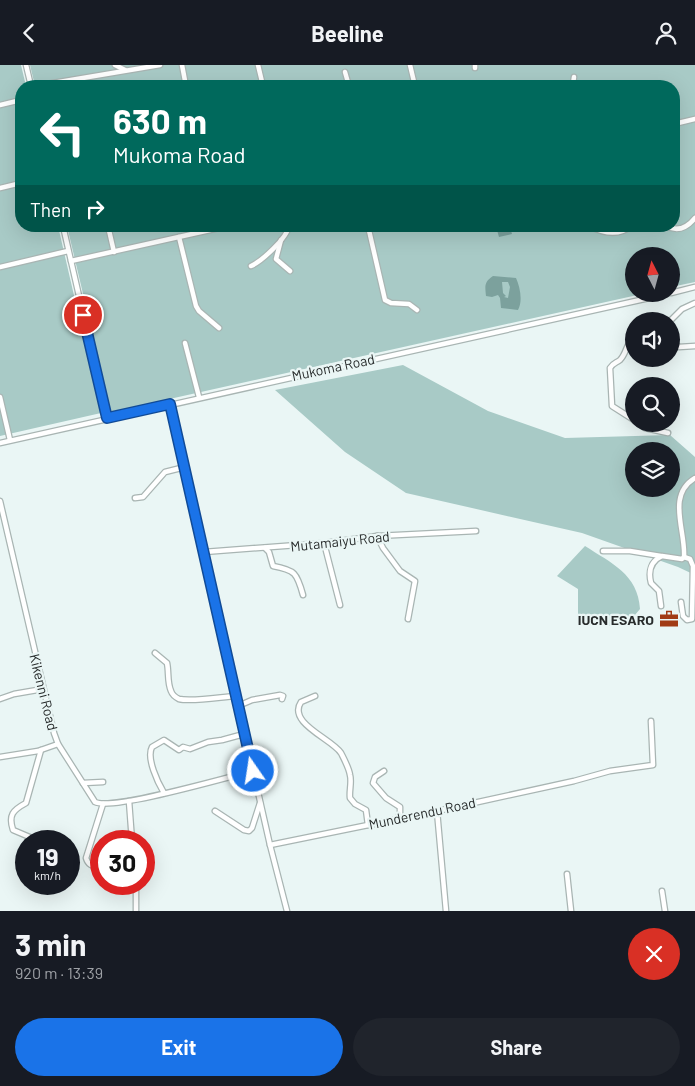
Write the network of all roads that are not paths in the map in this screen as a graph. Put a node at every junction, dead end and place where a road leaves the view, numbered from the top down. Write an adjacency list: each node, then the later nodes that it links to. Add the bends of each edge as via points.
1 (26, 65): 11 (street)
2 (115, 65): 8 (street)
3 (160, 65): 7 (street)
4 (182, 65): 13 (street)
5 (258, 65): 14 (street)
6 (410, 65): 16 (street)
7 (146, 66): 8 (street)
8 (126, 71): 12 (street)
9 (345, 72): 15 (street)
10 (574, 77): 17 (street)
11 (31, 80)
12 (70, 80)
13 (185, 80)
14 (262, 80)
15 (347, 80)
16 (413, 80)
17 (574, 80)
18 (15, 101): 19 (street)
19 (0, 105)
20 (695, 119): 21 (street)
21 (680, 123)
22 (15, 184): 23 (street)
23 (0, 188)
24 (695, 218): 25 (street)
25 (680, 228)
26 (64, 232): 35 (street)
27 (109, 232): 36 (street)
28 (203, 232): 33 (street)
29 (286, 232): 34 (street)
30 (369, 232): 45 (street, via 385,300 409,304)
31 (605, 232): 32 (street)
32 (619, 232)
33 (179, 237): 36 (street); 47 (street, via 196,306)
34 (282, 238): 38 (street, via 262,260); 40 (street, via 276,259)
35 (68, 251): 37 (street); 39 (street)
36 (114, 252): 37 (street)
37 (71, 261): 56 (street)
38 (251, 266)
39 (0, 267)
40 (290, 271)
41 (695, 287): 42 (street)
42 (680, 291)
43 (626, 303): 53 (street, Mukoma Road)
44 (695, 303): 46 (street)
45 (417, 310)
46 (680, 312)
47 (220, 328)
48 (186, 343): 53 (street)
49 (695, 346): 50 (street)
50 (680, 347)
51 (625, 350): 55 (street, via 610,368 612,406)
52 (0, 397): 59 (street)
53 (199, 397): 54 (street, Mukoma Road)
54 (170, 404): 56 (street, Mukoma Road); 61 (street)
55 (625, 415)
56 (107, 418): 59 (street, Mukoma Road)
57 (663, 432): 58 (street)
58 (668, 433)
59 (10, 440): 60 (street, Mukoma Road)
60 (0, 443)
61 (185, 467): 63 (street, via 165,472 143,497); 70 (street)
62 (695, 477): 72 (street, via 684,485 679,504)
63 (135, 497)
64 (0, 501): 79 (street, Kikenni Road)
65 (476, 531): 66 (street, Mutamaiyu Road)
66 (377, 536): 67 (street, Mutamaiyu Road); 77 (street, via 400,571 415,581)
67 (324, 543): 68 (street, Mutamaiyu Road); 75 (street)
68 (265, 548): 70 (street, Mutamaiyu Road); 73 (street, via 273,566 287,568 294,573)
69 (603, 551): 71 (street)
70 (204, 552): 80 (street)
71 (662, 556): 72 (street); 76 (street, via 654,562 650,577 652,585 659,591)
72 (684, 557): 74 (street, via 690,559 693,566 692,619 687,620 683,616)
73 (303, 595)
74 (681, 602)
75 (340, 605)
76 (662, 606)
77 (408, 619)
78 (155, 653): 80 (street, via 167,663 170,689 177,698)
79 (43, 689): 82 (street); 87 (street, Kikenni Road)
80 (236, 696): 84 (street)
81 (315, 696): 101 (street, via 301,702 299,715 304,723 334,744 342,754 350,774 350,799 366,810)
82 (0, 699)
83 (282, 699): 84 (street, via 282,695 250,700)
84 (238, 706): 86 (street)
85 (651, 721): 99 (street, Munderendu Road, via 653,765 610,771)
86 (244, 733): 90 (street); 94 (street, via 190,749 183,747 179,750 164,739 152,747 149,753 155,777)
87 (58, 744): 88 (street); 93 (street, Kikenni Road)
88 (42, 750): 89 (street); 104 (street, via 26,803 14,810 11,818)
89 (0, 757)
90 (253, 771): 94 (street); 96 (street)
91 (384, 771): 100 (street, via 375,777 373,783 386,798 400,807)
92 (103, 782): 93 (street)
93 (82, 783): 97 (street, Kikenni Road, via 95,802)
94 (164, 793): 95 (street)
95 (129, 801): 97 (street); 103 (street)
96 (261, 801): 98 (street, via 249,831); 106 (street)
97 (103, 804): 102 (street)
98 (215, 811)
99 (437, 811): 100 (street, Munderendu Road); 113 (street)
100 (397, 819): 101 (street, Munderendu Road)
101 (368, 825): 106 (street, Munderendu Road)
102 (95, 830)
103 (131, 830)
104 (15, 831)
105 (90, 845): 107 (street, via 86,858)
106 (270, 845): 112 (street)
107 (90, 865)
108 (566, 874): 114 (street)
109 (662, 891): 115 (street)
110 (136, 895): 111 (street)
111 (136, 911)
112 (287, 911)
113 (446, 911)
114 (571, 911)
115 (665, 911)

